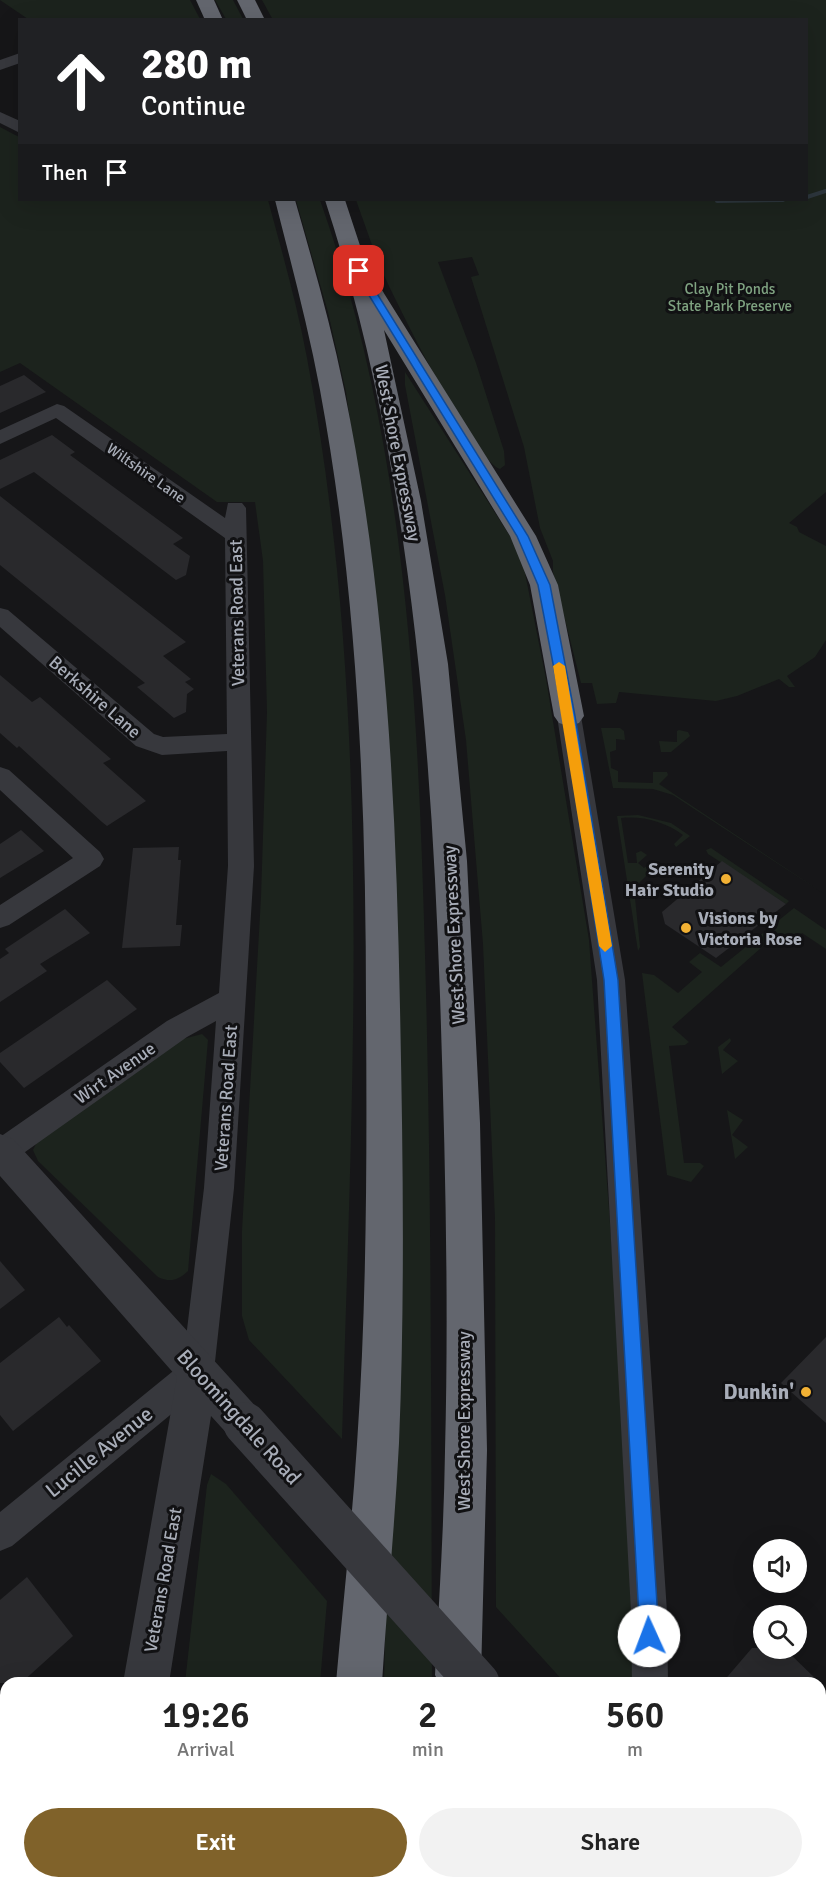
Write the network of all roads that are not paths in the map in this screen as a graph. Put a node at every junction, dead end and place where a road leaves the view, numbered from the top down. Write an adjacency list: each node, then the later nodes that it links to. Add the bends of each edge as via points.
1 (205, 0): 3 (highway)
2 (246, 0): 4 (highway)
3 (213, 18)
4 (255, 18)
5 (18, 58): 6 (street)
6 (0, 65)
7 (0, 117): 8 (street)
8 (18, 127)
9 (285, 201): 25 (highway, via 333,382 372,674 381,860 385,1128 378,1442)
10 (335, 201): 11 (highway, West Shore Expressway)
11 (359, 271): 16 (highway, via 523,536 544,585); 26 (highway, West Shore Expressway, via 384,378 432,653 451,861 462,1123 466,1450)
12 (0, 438): 14 (street, Wiltshire Lane, via 57,410)
13 (235, 508): 14 (street, Veterans Road East)
14 (236, 536): 17 (street, Veterans Road East)
15 (0, 615): 17 (street, Berkshire Lane, via 145,740 162,746)
16 (569, 716): 28 (street, via 611,980)
17 (239, 742): 20 (street, Veterans Road East, via 241,866)
18 (0, 776): 19 (street, via 91,860)
19 (0, 918)
20 (233, 998): 21 (street, Wirt Avenue, via 177,1029); 22 (street, Veterans Road East, via 219,1188)
21 (0, 1152): 22 (street, Bloomingdale Road)
22 (198, 1371): 23 (street, Lucille Avenue); 24 (street, Veterans Road East); 27 (street, Bloomingdale Road, bridge)
23 (0, 1534)
24 (147, 1677)
25 (359, 1677)
26 (457, 1677)
27 (473, 1677)
28 (650, 1677)

